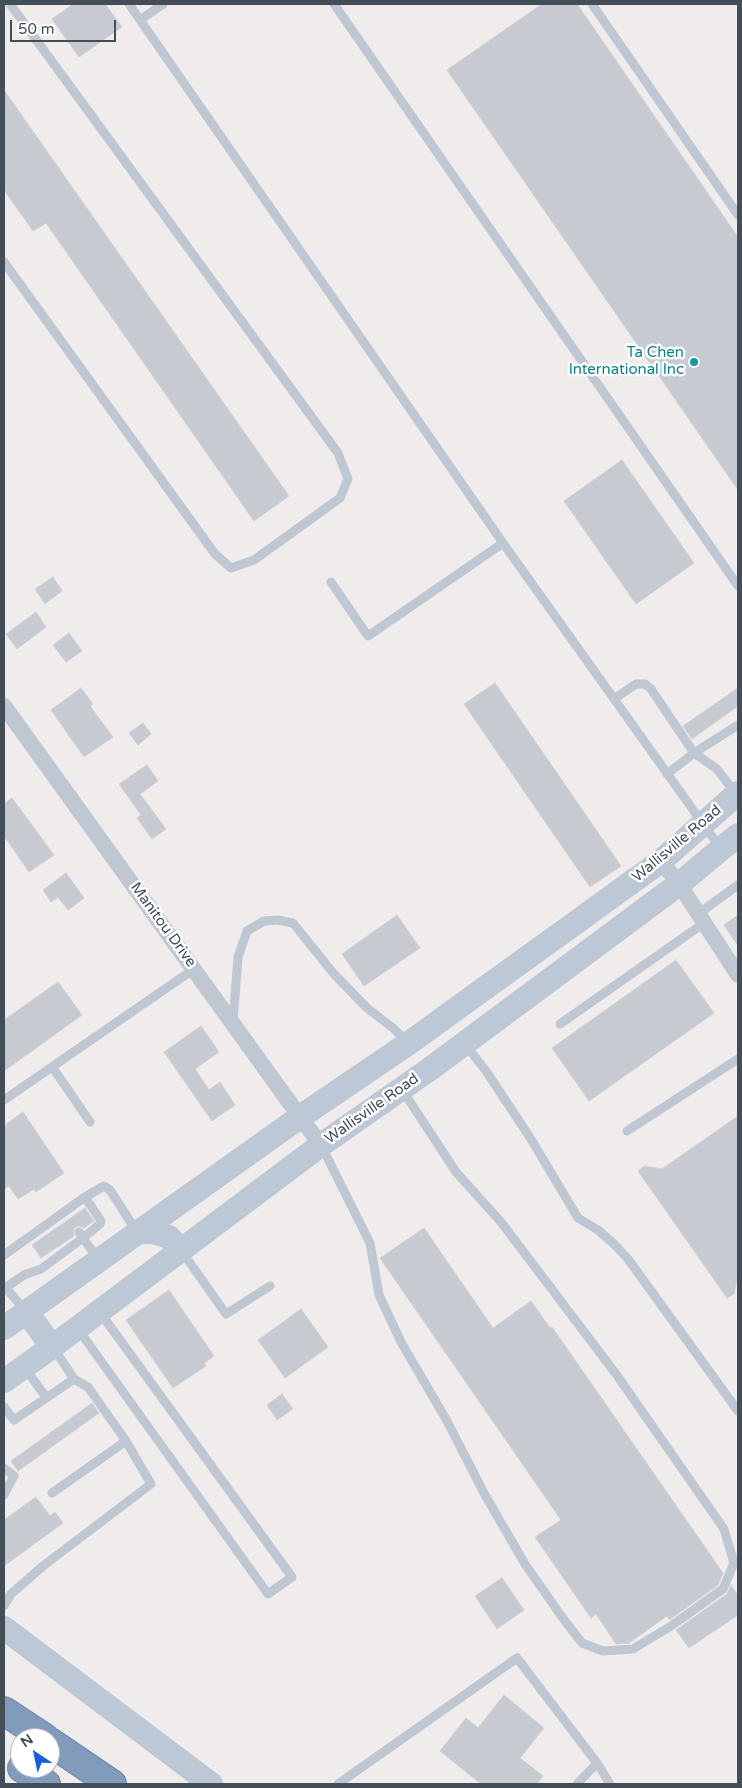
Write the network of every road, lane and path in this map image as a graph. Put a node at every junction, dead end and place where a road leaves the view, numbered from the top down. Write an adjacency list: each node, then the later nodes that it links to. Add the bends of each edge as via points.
1 (10, 4): 8 (lane, via 338,453 348,479 340,498 254,560 231,568 215,554)
2 (129, 4): 6 (lane)
3 (163, 4): 6 (lane)
4 (334, 4): 10 (lane)
5 (592, 4): 7 (lane)
6 (140, 20): 9 (lane)
7 (738, 215)
8 (4, 262)
9 (503, 543): 11 (lane, via 368,636); 12 (lane)
10 (737, 580)
11 (331, 582)
12 (614, 699): 15 (lane, via 636,684 645,684); 16 (lane)
13 (4, 706): 24 (street, Manitou Drive)
14 (738, 725): 15 (lane)
15 (694, 753): 16 (lane); 17 (lane, via 718,769)
16 (667, 774): 18 (lane)
17 (737, 794): 18 (main road, Wallisville Road)
18 (702, 824): 19 (lane); 20 (main road, Wallisville Road)
19 (730, 842): 21 (main road, Wallisville Road)
20 (661, 861): 21 (street); 28 (main road, Wallisville Road)
21 (679, 884): 23 (street); 29 (main road, Wallisville Road)
22 (738, 884): 23 (lane)
23 (701, 918): 25 (street); 27 (lane)
24 (194, 969): 26 (street, Manitou Drive); 31 (lane)
25 (738, 975)
26 (233, 1023): 28 (lane, via 238,957 247,931 264,921 278,920 293,923 334,974); 35 (street, Manitou Drive)
27 (560, 1024)
28 (409, 1043): 32 (main road); 35 (main road, Wallisville Road)
29 (465, 1043): 32 (main road, Wallisville Road); 57 (lane, via 531,1139 578,1218 598,1230 628,1259)
30 (738, 1059): 37 (lane)
31 (53, 1068): 34 (lane); 36 (lane)
32 (430, 1069): 33 (main road, Wallisville Road)
33 (402, 1089): 38 (main road, Wallisville Road); 38 (lane, via 456,1172 501,1222 616,1374 724,1529 734,1563 723,1589 671,1626 633,1649 603,1651 582,1643 562,1617 525,1564 401,1342 379,1296 370,1243)
34 (4, 1100)
35 (300, 1117): 38 (street, Manitou Drive); 40 (main road, Wallisville Road)
36 (90, 1122)
37 (627, 1131)
38 (321, 1145): 42 (main road, Wallisville Road)
39 (85, 1197): 40 (lane, via 104,1186 108,1188); 41 (lane, via 101,1220 98,1227); 43 (lane, via 53,1226)
40 (137, 1232): 42 (main road, via 169,1237); 44 (main road, Wallisville Road)
41 (81, 1235): 44 (lane); 46 (lane, via 53,1255 41,1269 24,1275)
42 (180, 1250): 45 (lane, via 226,1314); 47 (main road, Wallisville Road)
43 (4, 1255)
44 (98, 1259): 48 (main road, Wallisville Road)
45 (270, 1286)
46 (5, 1288): 48 (lane)
47 (99, 1311): 50 (main road, Wallisville Road); 50 (lane, via 292,1577 268,1594)
48 (27, 1312): 49 (main road, Wallisville Road); 51 (main road)
49 (4, 1328)
50 (77, 1328): 51 (main road, Wallisville Road)
51 (52, 1347): 52 (main road, Wallisville Road); 53 (lane)
52 (24, 1367): 54 (main road, Wallisville Road); 55 (lane)
53 (74, 1379): 55 (lane); 58 (lane, via 88,1387)
54 (4, 1381)
55 (46, 1397): 56 (lane, via 14,1420)
56 (4, 1407)
57 (738, 1411)
58 (126, 1441): 60 (lane); 62 (lane, via 151,1484 10,1594)
59 (4, 1468): 61 (lane, via 14,1476)
60 (52, 1494)
61 (4, 1495)
62 (4, 1606)
63 (4, 1628): 69 (main road)
64 (4, 1711): 65 (highway)
65 (29, 1728)
66 (60, 1749): 68 (highway)
67 (598, 1763): 70 (lane, via 517,1658); 71 (lane); 72 (lane)
68 (111, 1782)
69 (212, 1784)
70 (338, 1784)
71 (577, 1784)
72 (610, 1784)

